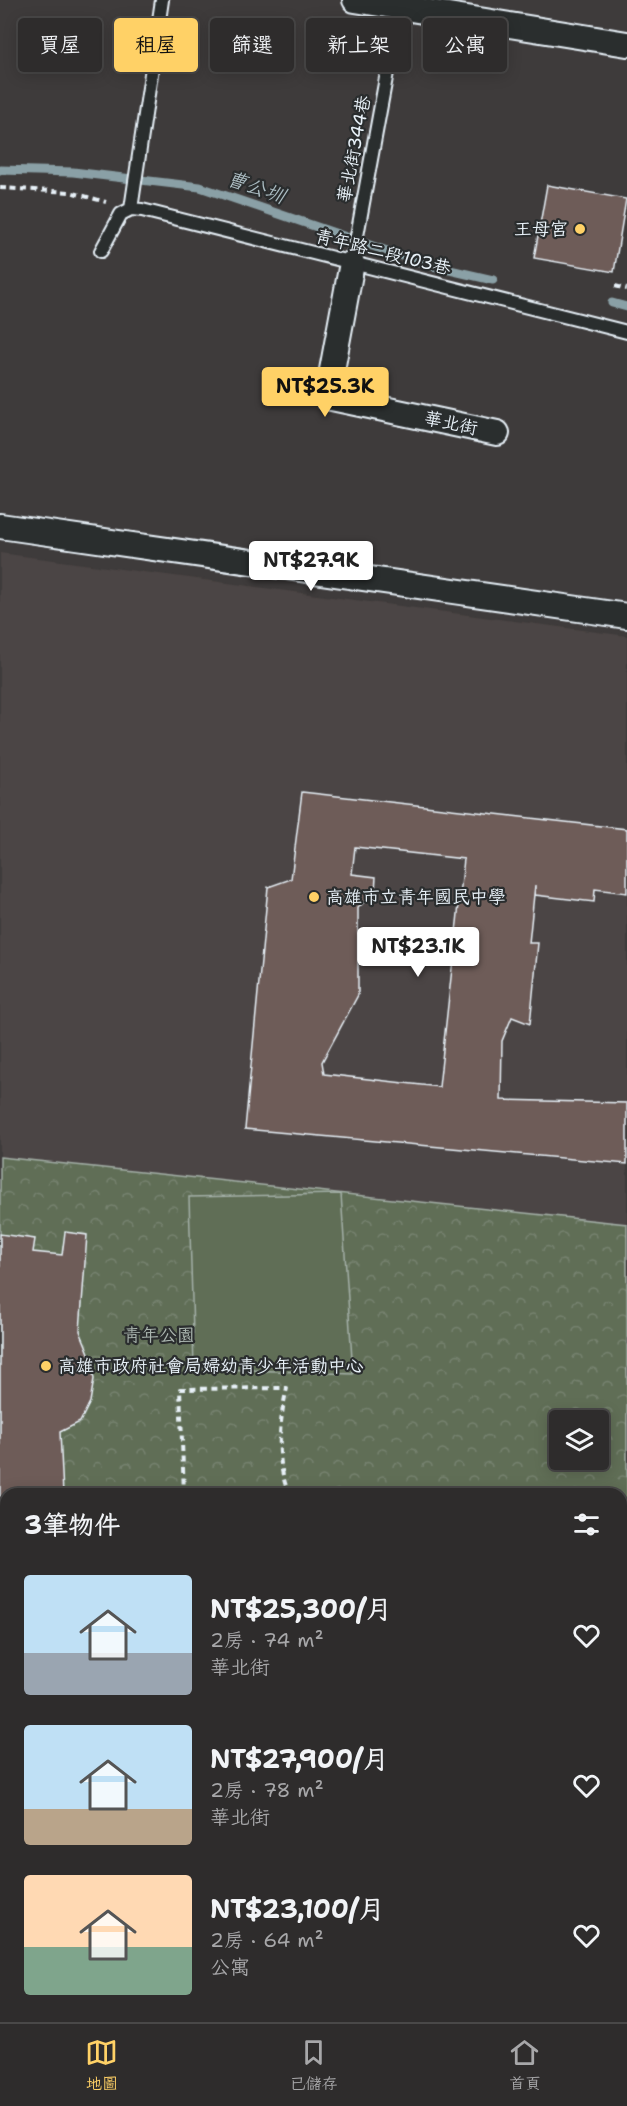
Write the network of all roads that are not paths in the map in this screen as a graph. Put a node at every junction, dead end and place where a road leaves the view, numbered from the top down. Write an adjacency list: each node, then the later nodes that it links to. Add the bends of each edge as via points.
1 (162, 0): 5 (lane)
2 (355, 0): 3 (street)
3 (399, 7): 4 (street); 7 (lane, 華北街344巷)
4 (627, 45)
5 (131, 209): 6 (lane, via 121,214); 7 (lane, 青年路二段103巷)
6 (100, 251)
7 (353, 259): 8 (lane, 青年路二段103巷); 9 (street, 華北街, via 327,397)
8 (627, 332)
9 (497, 433)
10 (0, 526): 11 (street)
11 (627, 616)

